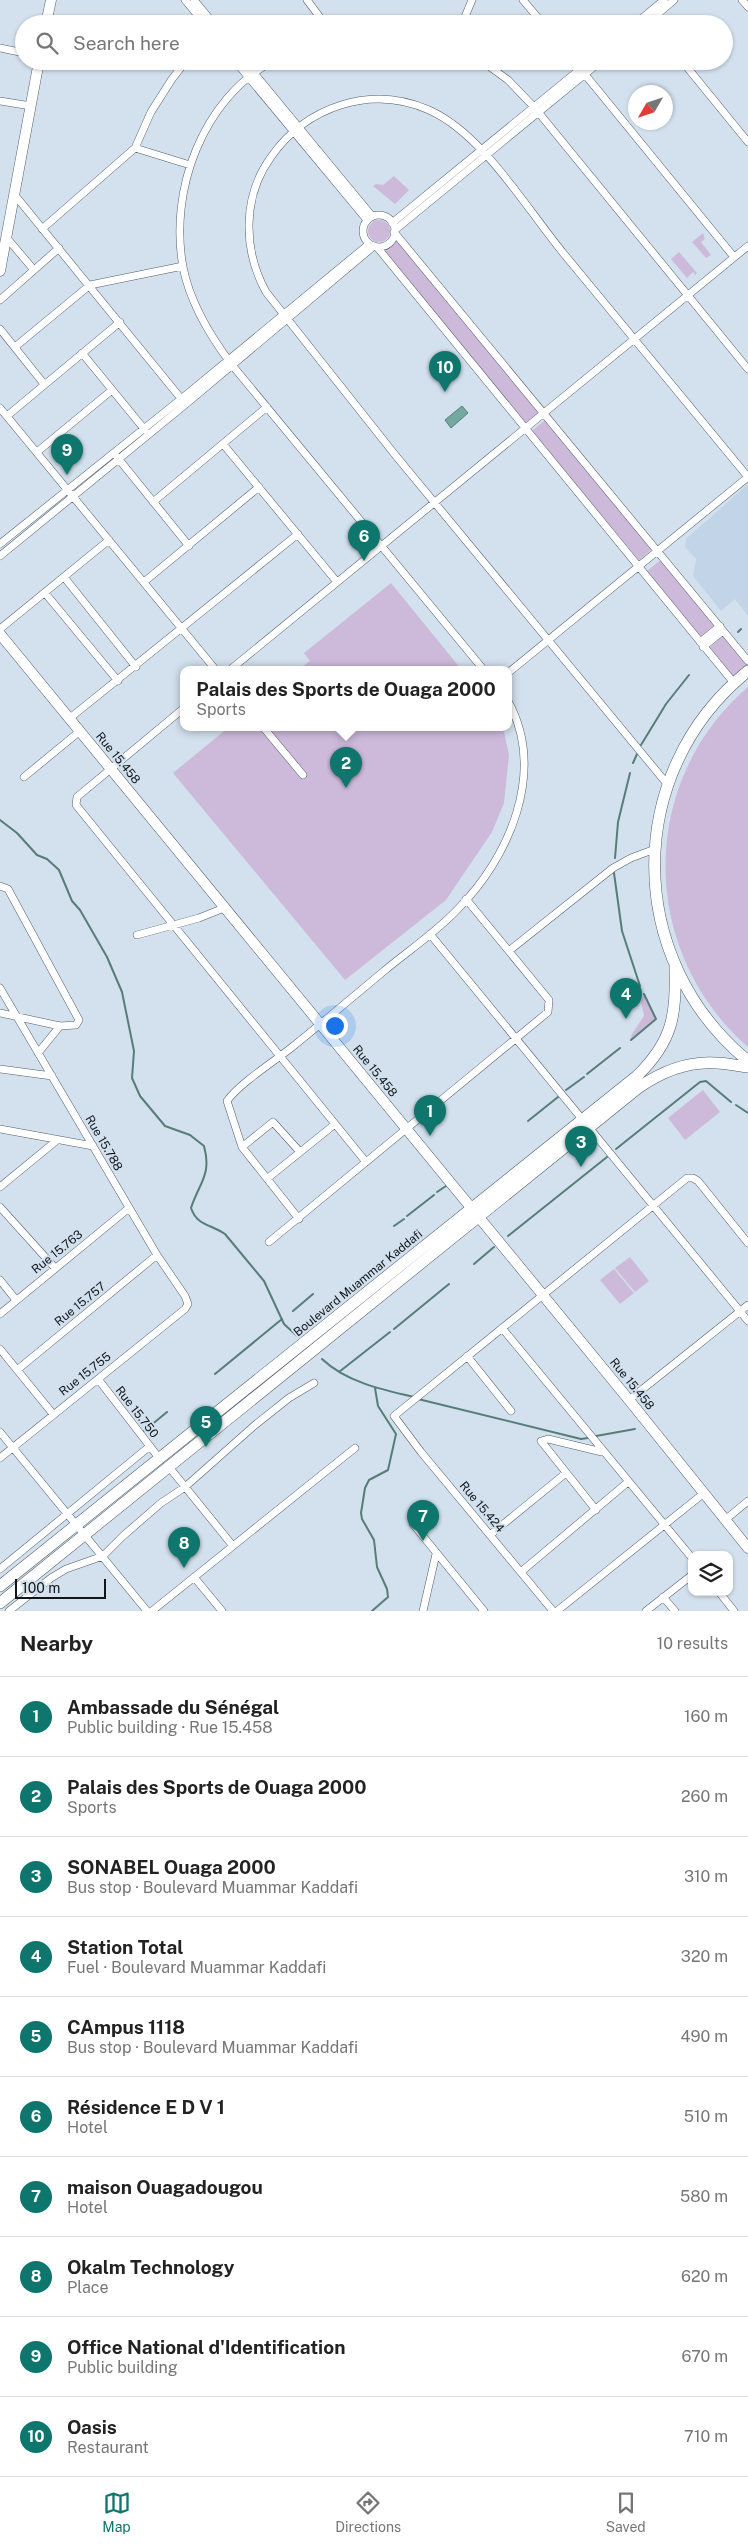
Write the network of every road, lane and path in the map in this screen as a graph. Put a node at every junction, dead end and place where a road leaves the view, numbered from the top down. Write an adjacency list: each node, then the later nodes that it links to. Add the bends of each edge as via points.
1 (51, 0): 11 (main road)
2 (185, 0): 12 (street)
3 (194, 0): 13 (street)
4 (307, 0): 14 (street)
5 (472, 0): 15 (street)
6 (523, 0): 16 (street)
7 (664, 0): 17 (street)
8 (674, 0): 18 (street)
9 (742, 0): 10 (street)
10 (748, 7)
11 (48, 15)
12 (197, 15)
13 (206, 15)
14 (318, 15)
15 (466, 15)
16 (536, 15)
17 (653, 15)
18 (655, 15)
19 (0, 48): 20 (street)
20 (15, 51)
21 (37, 70): 32 (main road)
22 (179, 70): 37 (street, via 151,112)
23 (245, 70): 30 (street)
24 (249, 70): 30 (street)
25 (260, 70): 30 (street)
26 (494, 70): 33 (street)
27 (585, 70): 29 (street)
28 (689, 70): 36 (street)
29 (582, 72): 33 (street); 34 (street); 48 (street)
30 (252, 76): 35 (street); 39 (street, via 219,110)
31 (0, 101): 32 (street)
32 (31, 106): 40 (main road)
33 (534, 107): 34 (street); 38 (street)
34 (539, 113): 38 (street); 53 (street)
35 (295, 129): 38 (street, via 333,107 350,102 397,101 428,110 448,121); 41 (street); 55 (street, via 264,166 251,203 249,222 250,248 255,266 266,292)
36 (748, 142)
37 (135, 148): 39 (street); 43 (street)
38 (484, 153): 42 (street); 58 (street)
39 (190, 165): 49 (street, via 179,225)
40 (14, 194): 43 (street); 44 (main road)
41 (370, 218): 42 (street, via 384,216); 45 (street, via 363,232)
42 (394, 228): 45 (street, via 387,244); 68 (street)
43 (42, 229): 47 (street)
44 (6, 237): 50 (main road); 51 (street)
45 (373, 246): 55 (street); 71 (street)
46 (748, 246): 48 (street)
47 (59, 248): 51 (street); 52 (street)
48 (734, 257): 53 (street)
49 (183, 266): 52 (street); 61 (street, via 205,324)
50 (0, 270)
51 (34, 270): 54 (street)
52 (90, 285): 56 (street); 59 (street)
53 (687, 295): 58 (street); 62 (street)
54 (0, 300)
55 (285, 318): 61 (street); 81 (street)
56 (120, 322): 60 (street); 65 (street)
57 (0, 328): 59 (street)
58 (634, 338): 68 (street); 77 (street)
59 (15, 347): 63 (street)
60 (82, 353): 63 (street); 64 (street)
61 (230, 362): 65 (street); 66 (street)
62 (746, 364)
63 (44, 384): 69 (street)
64 (112, 390): 70 (street); 74 (street)
65 (184, 402): 70 (street); 72 (street)
66 (267, 407): 73 (street); 86 (street)
67 (0, 408): 69 (street)
68 (544, 413): 71 (street); 87 (street)
69 (7, 416): 74 (street)
70 (143, 428): 72 (street); 75 (street)
71 (524, 429): 81 (street); 89 (street)
72 (148, 435): 76 (street)
73 (223, 444): 78 (street); 80 (street)
74 (37, 452): 79 (street)
75 (114, 453): 76 (street); 79 (street)
76 (119, 459): 79 (street); 80 (street)
77 (748, 477): 87 (street)
78 (259, 487): 82 (street); 85 (street)
79 (71, 492): 83 (street); 84 (street); 88 (street)
80 (153, 502): 85 (street)
81 (435, 502): 86 (street); 98 (street)
82 (298, 534): 92 (street); 95 (street)
83 (109, 540): 90 (street); 91 (street)
84 (0, 544)
85 (189, 546): 91 (street)
86 (381, 546): 92 (street); 103 (street)
87 (658, 551): 89 (street); 96 (street)
88 (0, 556)
89 (638, 567): 98 (street); 99 (street)
90 (64, 577): 93 (street); 104 (street)
91 (144, 582): 95 (street)
92 (337, 582): 102 (street)
93 (45, 593): 94 (street); 107 (street)
94 (0, 629)
95 (182, 629): 101 (street); 104 (street)
96 (722, 629): 99 (street); 100 (street)
97 (0, 634): 111 (main road, Rue 15.458)
98 (548, 641): 105 (street); 117 (street)
99 (702, 645): 108 (street)
100 (748, 661)
101 (213, 666)
102 (235, 666)
103 (481, 666)
104 (136, 667): 107 (street)
105 (512, 671)
106 (748, 671): 108 (main road)
107 (118, 681): 111 (street)
108 (734, 684): 117 (main road, via 694,730)
109 (512, 709): 120 (street, via 524,754 522,795 493,865)
110 (180, 711): 114 (street)
111 (70, 718): 112 (main road, Rue 15.458)
112 (80, 731): 114 (main road, Rue 15.458); 116 (street)
113 (266, 731): 115 (street)
114 (111, 768): 121 (main road, Rue 15.458); 122 (street, via 77,797 76,805)
115 (303, 775)
116 (24, 777)
117 (668, 785): 118 (main road, via 659,817)
118 (655, 850): 125 (street, via 613,868); 126 (main road, via 658,909)
119 (0, 886): 131 (street, via 8,889 80,1020 76,1026)
120 (466, 899): 123 (street); 125 (street)
121 (224, 908): 122 (street); 130 (main road, Rue 15.458)
122 (174, 926): 124 (street); 134 (street)
123 (430, 934): 130 (street); 132 (street)
124 (137, 935)
125 (510, 950): 132 (street, via 549,1000 550,1006 548,1012)
126 (675, 966): 135 (main road, via 704,1014); 140 (main road, Boulevard Muammar Kaddafi, via 675,1008 671,1027 661,1046 638,1076)
127 (0, 988): 129 (street, Rue 15.788)
128 (0, 1013): 129 (street)
129 (17, 1016): 131 (street); 133 (street, Rue 15.788)
130 (320, 1024): 134 (street); 142 (main road, Rue 15.458)
131 (60, 1026): 133 (street)
132 (515, 1039): 140 (street); 142 (street)
133 (38, 1053): 138 (street, Rue 15.788)
134 (280, 1056): 139 (street); 145 (street, via 226,1101)
135 (748, 1061)
136 (748, 1067): 140 (main road, Boulevard Muammar Kaddafi, via 698,1064 659,1074)
137 (0, 1069): 138 (street)
138 (52, 1076): 144 (street, Rue 15.788)
139 (335, 1124): 146 (street); 147 (street)
140 (586, 1124): 150 (street); 153 (main road, Boulevard Muammar Kaddafi)
141 (0, 1129): 143 (street)
142 (406, 1129): 147 (street); 153 (main road, Rue 15.458)
143 (56, 1141): 144 (street); 149 (street)
144 (93, 1146): 152 (street, Rue 15.788)
145 (242, 1147): 146 (street, via 273,1122); 148 (street)
146 (300, 1152): 148 (street)
147 (366, 1162): 154 (street)
148 (268, 1178): 154 (street)
149 (0, 1187)
150 (654, 1205): 156 (street, via 687,1178 693,1178); 160 (street); 164 (street)
151 (0, 1207): 158 (street)
152 (129, 1208): 157 (street, Rue 15.788); 158 (street, Rue 15.763)
153 (475, 1214): 160 (main road, Rue 15.458); 182 (main road, Boulevard Muammar Kaddafi); 183 (main road, Boulevard Muammar Kaddafi)
154 (299, 1219): 155 (street)
155 (269, 1242)
156 (748, 1243)
157 (157, 1255): 163 (street, Rue 15.788, via 185,1296 188,1304); 170 (street, Rue 15.757)
158 (55, 1268): 161 (street, Rue 15.763)
159 (0, 1280): 161 (street)
160 (543, 1296): 167 (street); 173 (main road, Rue 15.458)
161 (16, 1300): 165 (street, Rue 15.763)
162 (748, 1305): 164 (street)
163 (185, 1308): 171 (street, Rue 15.755)
164 (740, 1312): 166 (street); 173 (street)
165 (0, 1314)
166 (748, 1321)
167 (502, 1328): 169 (street); 180 (street)
168 (0, 1349): 170 (street)
169 (467, 1356): 174 (street); 196 (street, Rue 15.424, via 394,1416)
170 (17, 1370): 175 (street)
171 (98, 1379): 175 (street, Rue 15.755); 177 (street, Rue 15.750)
172 (314, 1383): 186 (street, via 255,1425)
173 (629, 1400): 187 (main road, Rue 15.458)
174 (511, 1411)
175 (53, 1414): 178 (street, Rue 15.755)
176 (0, 1432): 178 (street)
177 (150, 1446): 182 (street, Rue 15.750); 190 (street)
178 (13, 1448): 181 (street, Rue 15.755); 190 (street)
179 (355, 1448): 197 (street)
180 (602, 1452): 184 (street, via 542,1440); 185 (street)
181 (0, 1458)
182 (159, 1458): 192 (main road, Boulevard Muammar Kaddafi)
183 (169, 1467): 186 (street); 195 (main road, Boulevard Muammar Kaddafi)
184 (566, 1473): 189 (street); 196 (street)
185 (628, 1482): 189 (street); 194 (street)
186 (184, 1487): 197 (street); 201 (street, via 161,1503)
187 (704, 1494): 191 (main road, Rue 15.458); 194 (street)
188 (748, 1500): 191 (street)
189 (596, 1510): 203 (street)
190 (67, 1514): 192 (street); 202 (street)
191 (725, 1520): 198 (main road, Rue 15.458)
192 (76, 1524): 195 (street); 206 (main road, Boulevard Muammar Kaddafi)
193 (413, 1524): 200 (street)
194 (665, 1525): 199 (street); 216 (street)
195 (84, 1534): 201 (street); 209 (main road, Boulevard Muammar Kaddafi)
196 (490, 1535): 203 (street, Rue 15.424)
197 (233, 1546): 204 (street)
198 (748, 1548)
199 (688, 1553)
200 (436, 1554): 214 (street); 215 (street)
201 (103, 1556): 210 (street, via 66,1569); 211 (street)
202 (0, 1569)
203 (522, 1571): 216 (street, Rue 15.424)
204 (194, 1577): 212 (street); 213 (street)
205 (688, 1578): 207 (street)
206 (0, 1586)
207 (663, 1596): 217 (street); 218 (street)
208 (722, 1596): 219 (street)
209 (0, 1603)
210 (9, 1611)
211 (147, 1611)
212 (152, 1611)
213 (222, 1611)
214 (423, 1611)
215 (484, 1611)
216 (555, 1611)
217 (646, 1611)
218 (675, 1611)
219 (734, 1611)

